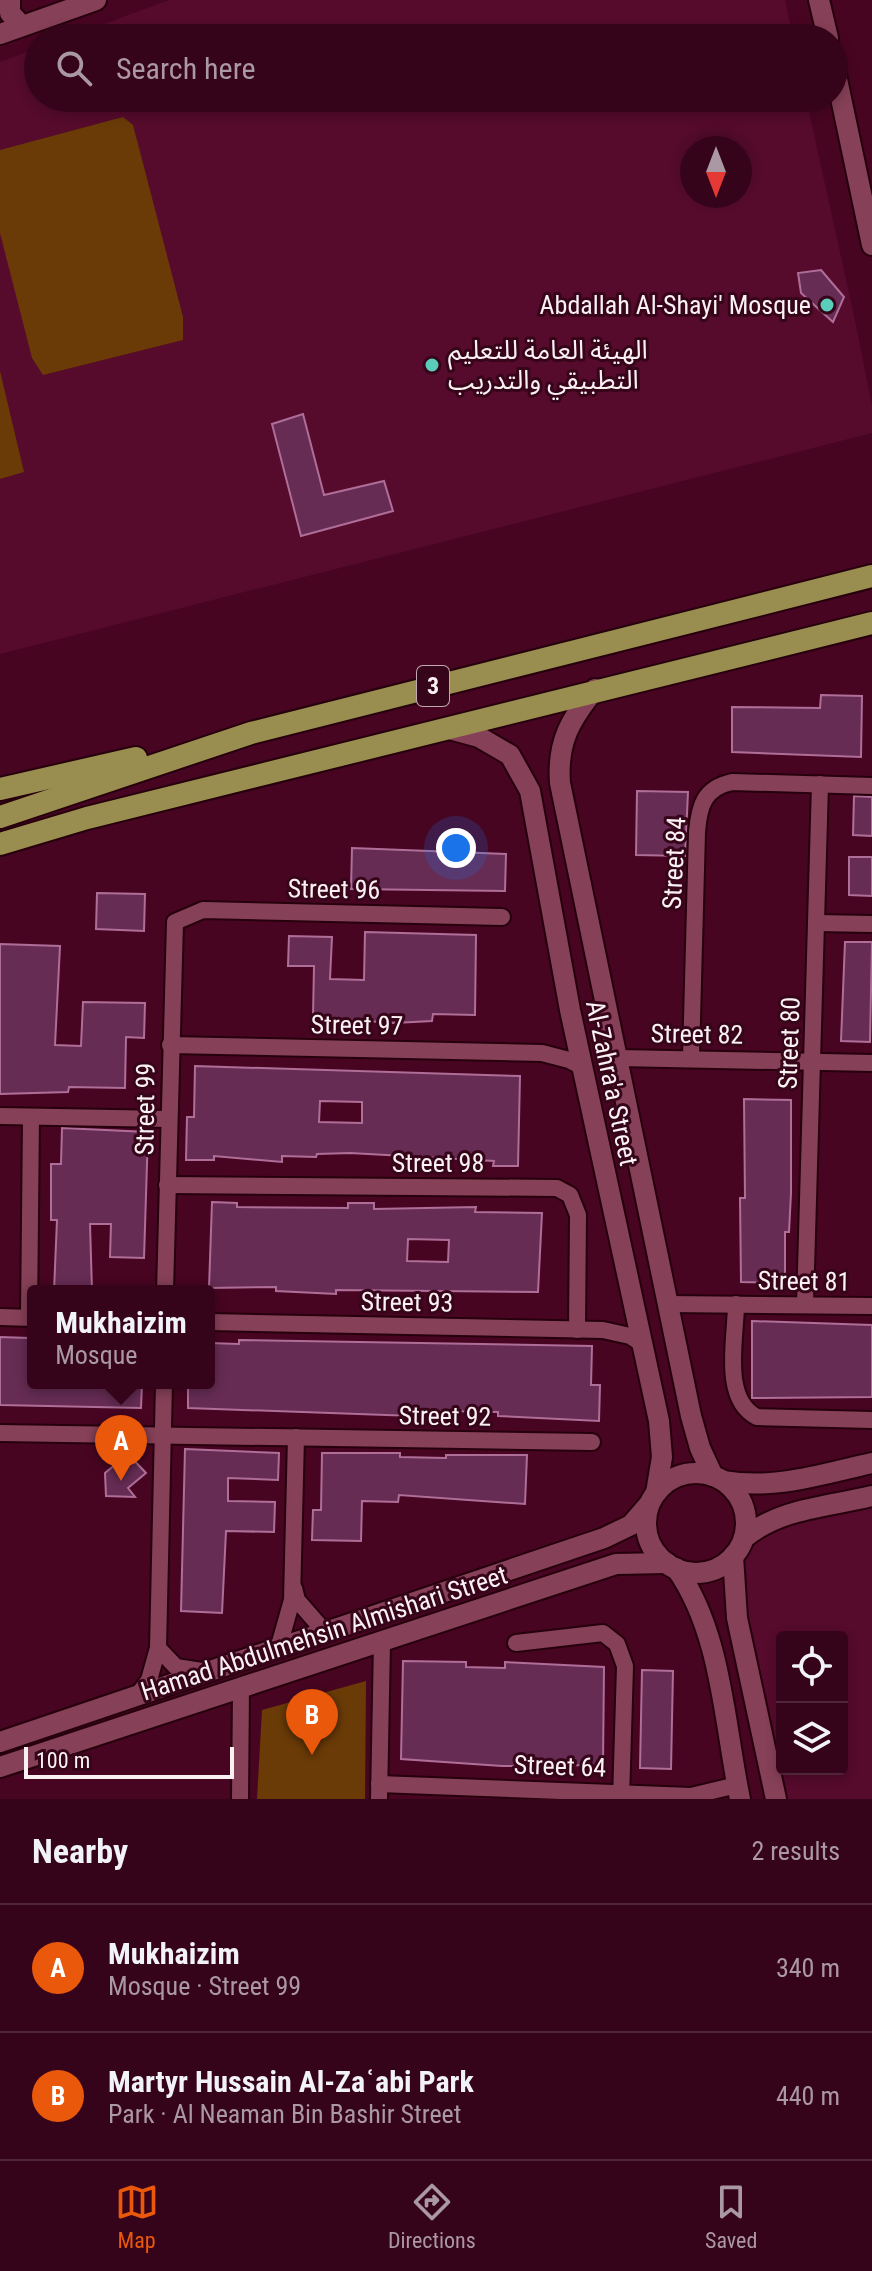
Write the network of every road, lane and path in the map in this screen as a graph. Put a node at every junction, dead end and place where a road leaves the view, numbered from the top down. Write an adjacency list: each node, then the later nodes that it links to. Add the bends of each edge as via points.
1 (11, 0): 4 (street); 7 (street, via 10,13)
2 (96, 0): 5 (street)
3 (819, 0): 6 (street)
4 (0, 5)
5 (28, 24)
6 (825, 24)
7 (22, 26): 8 (street)
8 (0, 34)
9 (844, 112): 10 (street)
10 (869, 230): 11 (street)
11 (872, 245)
12 (872, 576): 16 (main road, 3)
13 (872, 623): 14 (main road, 3)
14 (595, 689): 15 (main road, 3); 20 (street, Al-Zahra'a Street, via 562,740)
15 (446, 728): 21 (street, Al-Zahra'a Street, via 479,737 510,755 522,771); 23 (main road, 3)
16 (251, 733): 19 (main road); 22 (main road, 3)
17 (820, 784): 18 (street, Street 84); 27 (street, Street 80); 35 (street, Street 84, via 732,782 703,799 697,832)
18 (872, 786)
19 (0, 789)
20 (564, 801): 21 (street, via 543,798); 30 (street, Al-Zahra'a Street)
21 (533, 810): 31 (street, Al-Zahra'a Street)
22 (0, 817)
23 (87, 818): 24 (main road, 3); 25 (main road)
24 (0, 844)
25 (0, 859)
26 (502, 917): 29 (street, Street 96, via 203,910 182,916)
27 (816, 923): 28 (street); 37 (street, Street 80)
28 (872, 924)
29 (173, 927): 33 (street, Street 99)
30 (606, 1001): 31 (street, via 589,994); 36 (street, Al-Zahra'a Street)
31 (570, 1010): 32 (street, Al-Zahra'a Street)
32 (574, 1031): 34 (street); 39 (street, Al-Zahra'a Street)
33 (170, 1045): 34 (street, Street 97); 42 (street, Street 99)
34 (542, 1053): 39 (street, Street 97)
35 (691, 1057): 36 (street, Street 82); 37 (street, Street 82)
36 (618, 1058): 43 (street, Al-Zahra'a Street)
37 (812, 1062): 38 (street, Street 82); 52 (street, Street 80)
38 (872, 1063)
39 (582, 1067): 44 (street, Al-Zahra'a Street)
40 (0, 1116): 41 (street)
41 (31, 1117): 42 (street); 48 (street)
42 (169, 1119): 45 (street, Street 99)
43 (635, 1145): 44 (street, via 624,1160 611,1161); 46 (street, Al-Zahra'a Street)
44 (600, 1154): 47 (street, Al-Zahra'a Street)
45 (167, 1185): 49 (street, Street 99); 58 (street, Street 98, via 557,1188 570,1195 578,1215)
46 (645, 1192): 47 (street, via 625,1187); 50 (street, Al-Zahra'a Street)
47 (610, 1200): 54 (street, Al-Zahra'a Street)
48 (31, 1285)
49 (165, 1285)
50 (668, 1304): 51 (street, Street 81); 68 (street, Al-Zahra'a Street, via 700,1448)
51 (736, 1304): 52 (street, Street 81); 62 (street, Street 81, via 735,1388 748,1413)
52 (805, 1304): 53 (street, Street 81)
53 (872, 1306)
54 (634, 1310): 59 (street); 60 (street, Al-Zahra'a Street)
55 (0, 1317): 56 (street)
56 (27, 1318)
57 (215, 1322): 58 (street, Street 93)
58 (577, 1330): 59 (street, Street 93)
59 (603, 1330): 60 (street, Street 93)
60 (641, 1343): 71 (street, Al-Zahra'a Street, via 662,1457)
61 (164, 1389): 64 (street)
62 (872, 1420)
63 (0, 1433): 64 (street, Street 92)
64 (163, 1435): 65 (street, Street 92); 87 (street)
65 (296, 1437): 66 (street, Street 92); 78 (street)
66 (592, 1442)
67 (872, 1463): 69 (street)
68 (719, 1478): 69 (street, via 752,1486); 71 (street, via 688,1473); 74 (street, via 743,1503)
69 (801, 1479): 72 (street, via 790,1491 791,1499 795,1506)
70 (872, 1496): 72 (street)
71 (653, 1498): 73 (street, Hamad Abdulmehsin Almishari Street, via 631,1525); 77 (street, via 647,1529 651,1544)
72 (811, 1509): 74 (street, via 784,1514)
73 (604, 1538): 76 (street, via 618,1547); 79 (street, Hamad Abdulmehsin Almishari Street)
74 (744, 1538): 75 (street)
75 (733, 1556): 77 (street, via 699,1573); 80 (street)
76 (616, 1564): 77 (street, Hamad Abdulmehsin Almishari Street); 81 (street, Hamad Abdulmehsin Almishari Street)
77 (672, 1566): 82 (street, via 691,1589)
78 (293, 1584): 83 (street, via 297,1600); 86 (street)
79 (427, 1597): 81 (street, via 441,1602); 83 (street, Hamad Abdulmehsin Almishari Street)
80 (737, 1618): 82 (street, via 733,1611 717,1607); 101 (street)
81 (441, 1622): 84 (street, Hamad Abdulmehsin Almishari Street)
82 (706, 1627): 98 (street)
83 (324, 1631): 86 (street, Hamad Abdulmehsin Almishari Street)
84 (382, 1642): 89 (street, Hamad Abdulmehsin Almishari Street); 97 (street)
85 (516, 1643): 99 (street, via 603,1633 617,1644 625,1666)
86 (279, 1646): 88 (street, Hamad Abdulmehsin Almishari Street)
87 (158, 1648): 88 (street, via 176,1667); 90 (street)
88 (202, 1671): 90 (street, Hamad Abdulmehsin Almishari Street)
89 (241, 1689): 94 (street, Hamad Abdulmehsin Almishari Street); 100 (street)
90 (140, 1692): 91 (street, Hamad Abdulmehsin Almishari Street)
91 (62, 1721): 92 (street, Hamad Abdulmehsin Almishari Street); 94 (street, via 55,1728 57,1738)
92 (21, 1735): 93 (street, Hamad Abdulmehsin Almishari Street); 95 (street, via 36,1741)
93 (0, 1742)
94 (70, 1743): 95 (street, Hamad Abdulmehsin Almishari Street)
95 (31, 1756): 96 (street, Hamad Abdulmehsin Almishari Street)
96 (0, 1767)
97 (379, 1791): 99 (street, Street 64)
98 (738, 1792): 99 (street, Street 64)
99 (621, 1796)
100 (240, 1799)
101 (776, 1799)

